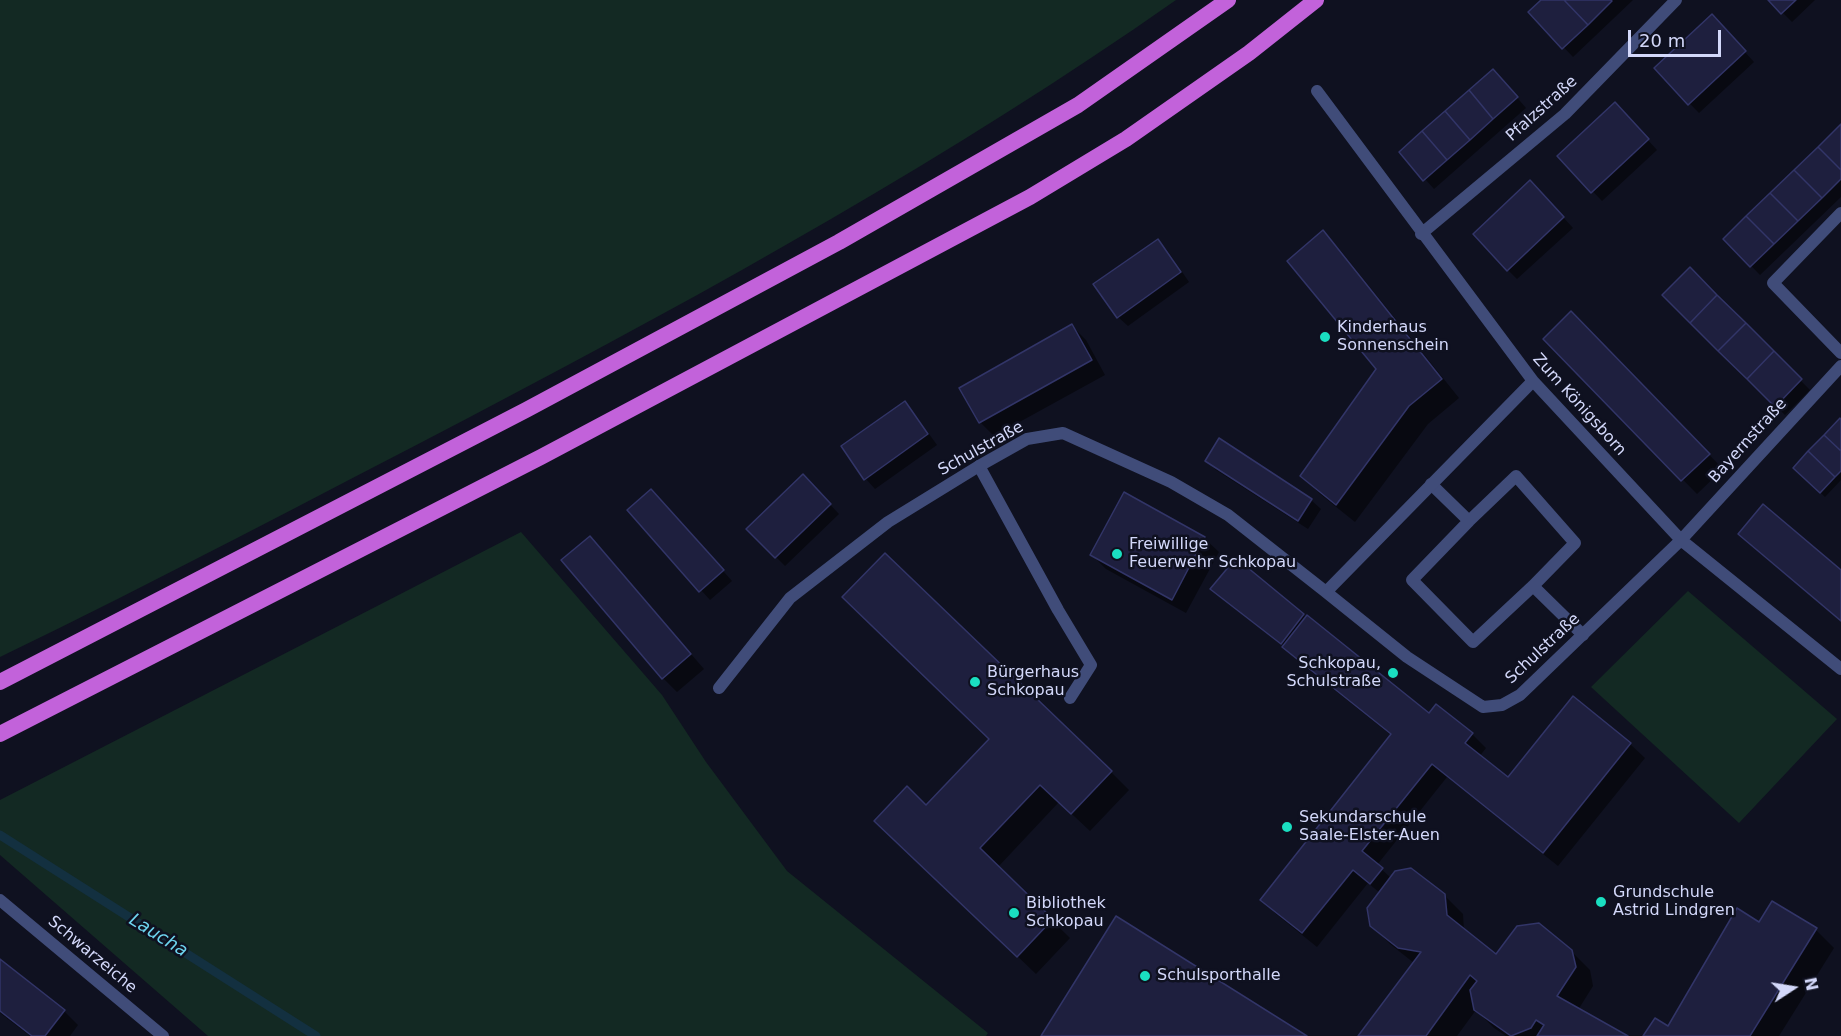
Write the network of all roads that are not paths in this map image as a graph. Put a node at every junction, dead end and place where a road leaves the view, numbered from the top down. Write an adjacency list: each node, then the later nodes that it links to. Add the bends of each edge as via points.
1 (1228, 0): 18 (highway, via 1078,105 839,242 526,410)
2 (1316, 0): 21 (highway, via 1249,53 1126,139 1030,197 541,457)
3 (1676, 0): 6 (street, Pfalzstraße, via 1565,114)
4 (1317, 91): 6 (street, Zum Königsborn)
5 (1841, 213): 7 (street, via 1773,283)
6 (1421, 234): 9 (street, Zum Königsborn)
7 (1841, 353)
8 (1841, 366): 13 (street, Bayernstraße)
9 (1533, 381): 11 (street); 13 (street, Zum Königsborn)
10 (979, 466): 15 (street, Schulstraße, via 1027,439 1063,433 1171,482 1228,515); 19 (street, Schulstraße, via 888,522 801,588); 20 (street, via 1091,665)
11 (1431, 484): 12 (street); 15 (street)
12 (1469, 521): 14 (street, via 1516,476 1575,543); 14 (street, via 1412,580 1473,642)
13 (1681, 540): 16 (street, Schulstraße); 17 (street, Zum Königsborn)
14 (1533, 586): 16 (street)
15 (1326, 592): 16 (street, Schulstraße, via 1407,657 1483,706 1502,705 1521,695)
16 (1583, 635)
17 (1841, 669)
18 (0, 682)
19 (719, 688)
20 (1070, 698)
21 (0, 734)
22 (0, 900): 23 (street, Schwarzeiche)
23 (163, 1036)

